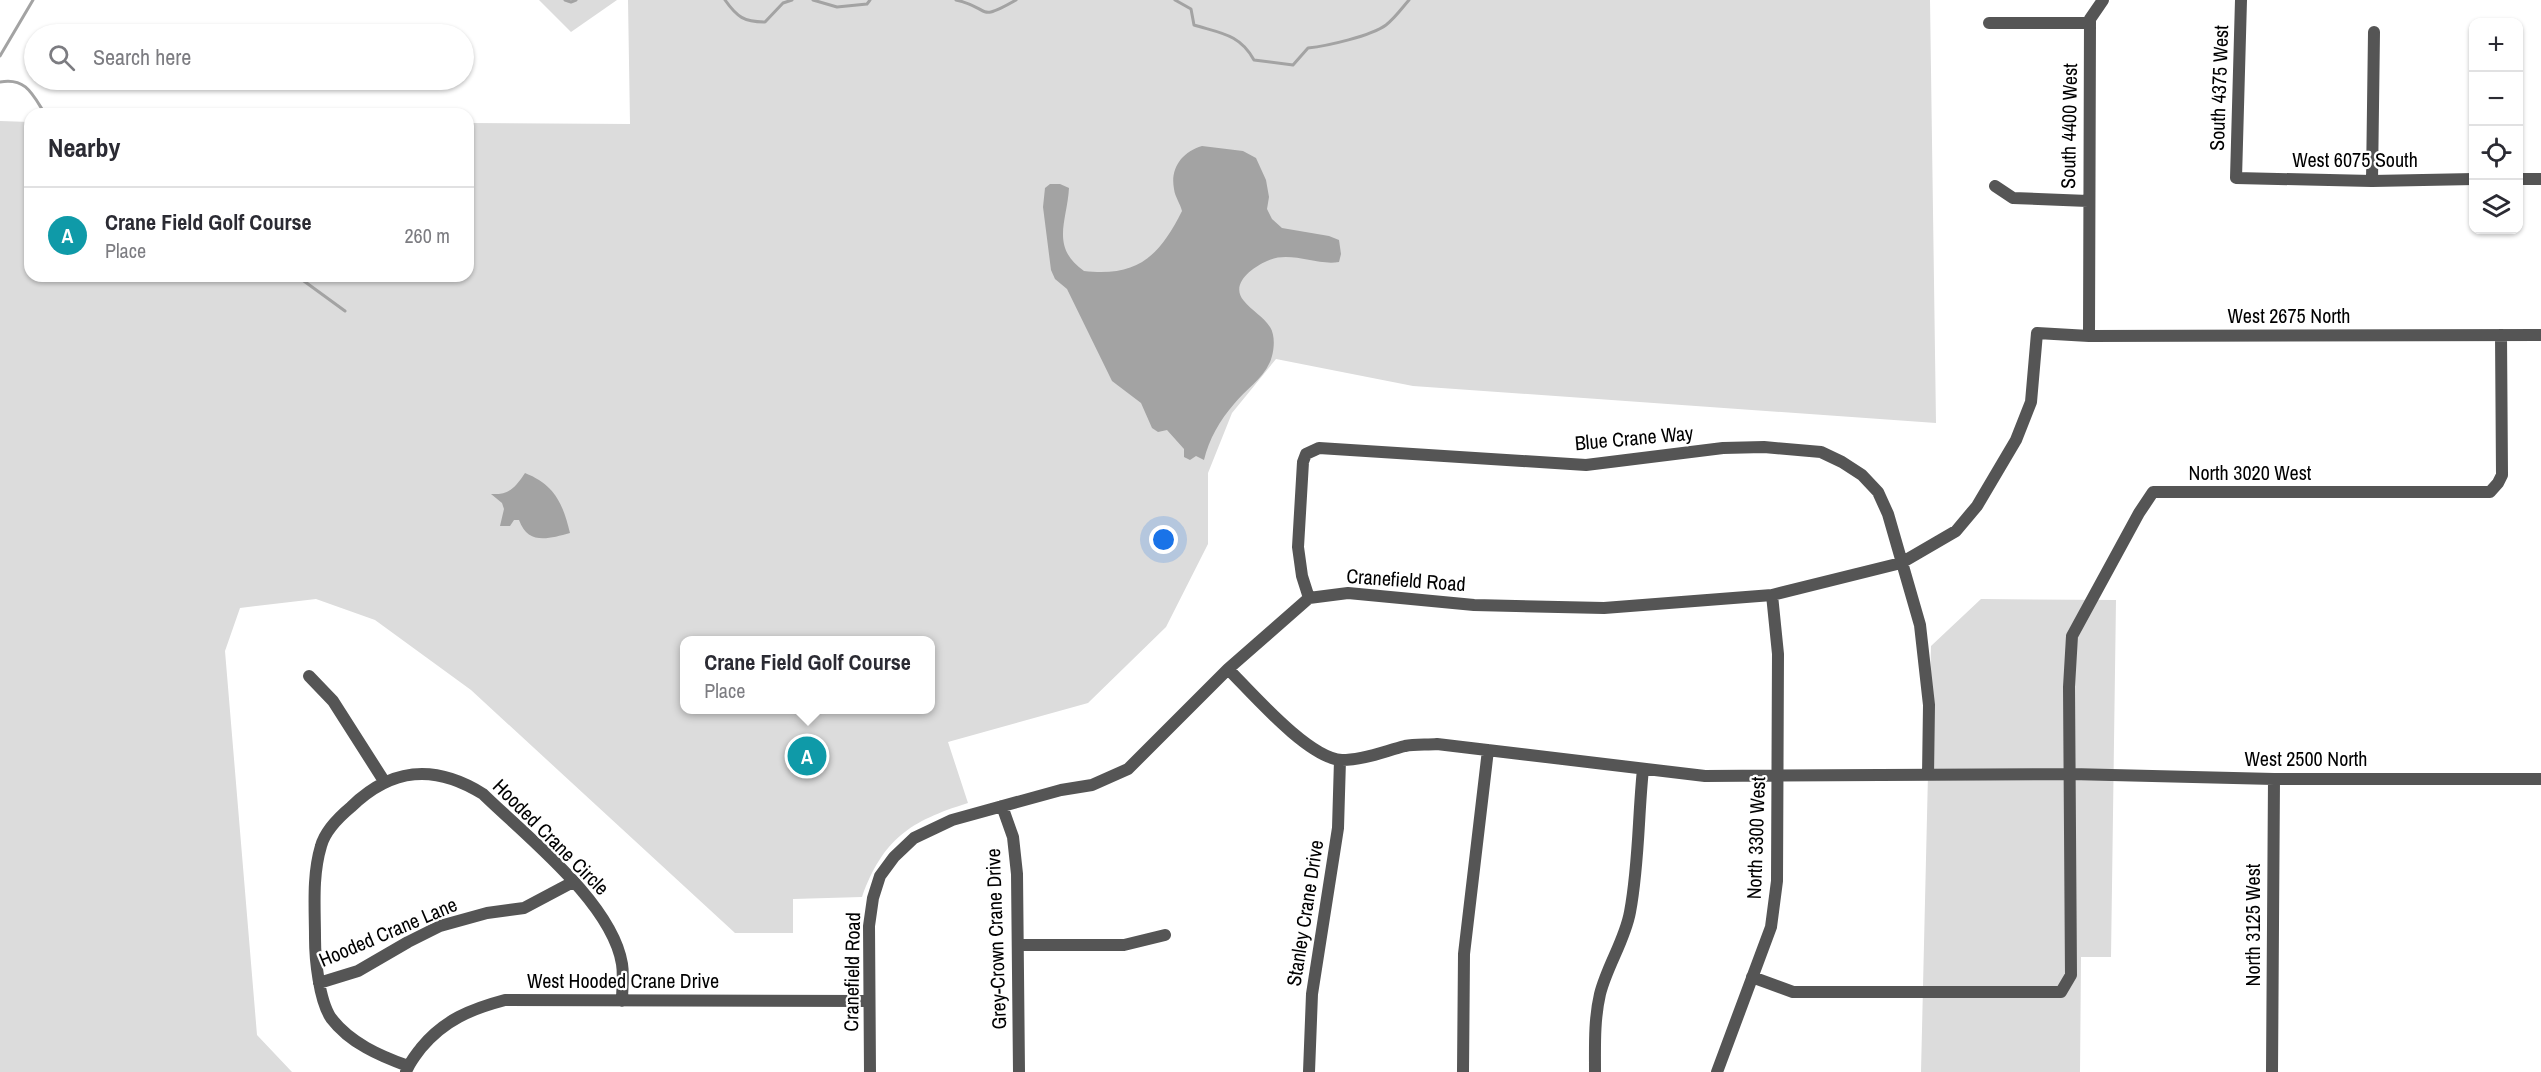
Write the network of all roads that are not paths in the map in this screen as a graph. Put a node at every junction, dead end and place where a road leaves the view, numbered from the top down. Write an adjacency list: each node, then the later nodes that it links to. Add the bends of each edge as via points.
1 (2103, 0): 4 (street, South 4400 West)
2 (2241, 0): 6 (street, South 4375 West)
3 (1989, 23): 4 (street)
4 (2090, 23): 12 (street, South 4400 West)
5 (2374, 32): 10 (street)
6 (2236, 178): 10 (street, West 6075 South)
7 (2469, 179): 10 (street, West 6075 South)
8 (2523, 179): 9 (street)
9 (2541, 179)
10 (2372, 181)
11 (1995, 186): 12 (street, via 2013,198)
12 (2088, 201): 16 (street, South 4400 West)
13 (2037, 333): 16 (street, West 2675 North); 17 (street, Cranefield Road, via 2031,402 2016,440 1977,506 1956,531)
14 (2501, 335): 15 (street, West 2675 North); 16 (street, West 2675 North); 25 (street, North 3020 West, via 2502,475 2490,492 2153,492 2072,636)
15 (2541, 335)
16 (2089, 336)
17 (1901, 563): 18 (street, Cranefield Road); 19 (street, Blue Crane Way, via 1878,492 1862,475 1821,452 1723,448 1586,465 1319,448 1306,454 1298,547); 27 (street, Blue Crane Way, via 1920,625 1929,705)
18 (1772, 596): 19 (street, Cranefield Road, via 1604,608 1474,605 1347,593); 26 (street, North 3300 West, via 1778,654)
19 (1309, 598): 20 (street, Cranefield Road)
20 (1228, 669): 23 (street, via 1295,735 1312,748); 31 (street, Cranefield Road, via 1128,769 1092,786)
21 (309, 676): 30 (street, via 333,701)
22 (1488, 750): 23 (street, West 2500 North, via 1437,744 1407,746); 24 (street, West 2500 North); 43 (street, via 1464,954)
23 (1340, 760): 42 (street, Stanley Crane Drive, via 1338,828 1312,994)
24 (1643, 769): 26 (street, West 2500 North, via 1705,776); 44 (street, via 1630,915 1600,993 1595,1023)
25 (2071, 774): 27 (street, West 2500 North); 28 (street, West 2500 North); 35 (street, via 2071,975 2061,992 1792,992)
26 (1777, 775): 27 (street, West 2500 North); 35 (street, North 3300 West, via 1777,881 1771,927)
27 (1928, 775)
28 (2274, 779): 29 (street, West 2500 North); 46 (street, North 3125 West)
29 (2541, 779)
30 (384, 781): 32 (street, Hooded Crane Circle, via 426,773 468,785 483,794); 36 (street, Hooded Crane Circle, via 337,819 321,845 315,885)
31 (1002, 806): 34 (street, Grey-Crown Crane Drive, via 1013,837); 38 (street, Cranefield Road, via 930,828 901,850 880,876 869,926)
32 (573, 882): 36 (street, Hooded Crane Lane, via 524,908 441,926 358,971); 37 (street, Hooded Crane Circle, via 591,899 614,938 622,965)
33 (1165, 935): 34 (street, via 1124,945)
34 (1018, 945): 41 (street, Grey-Crown Crane Drive)
35 (1752, 977): 45 (street, North 3300 West)
36 (319, 983): 39 (street, Hooded Crane Circle, via 331,1017 352,1038)
37 (622, 1001): 38 (street, West Hooded Crane Drive); 39 (street, West Hooded Crane Drive, via 505,1000 476,1007 452,1018 429,1038)
38 (869, 1001): 40 (street, Cranefield Road)
39 (407, 1069)
40 (870, 1072)
41 (1019, 1072)
42 (1309, 1072)
43 (1463, 1072)
44 (1595, 1072)
45 (1718, 1072)
46 (2272, 1072)

